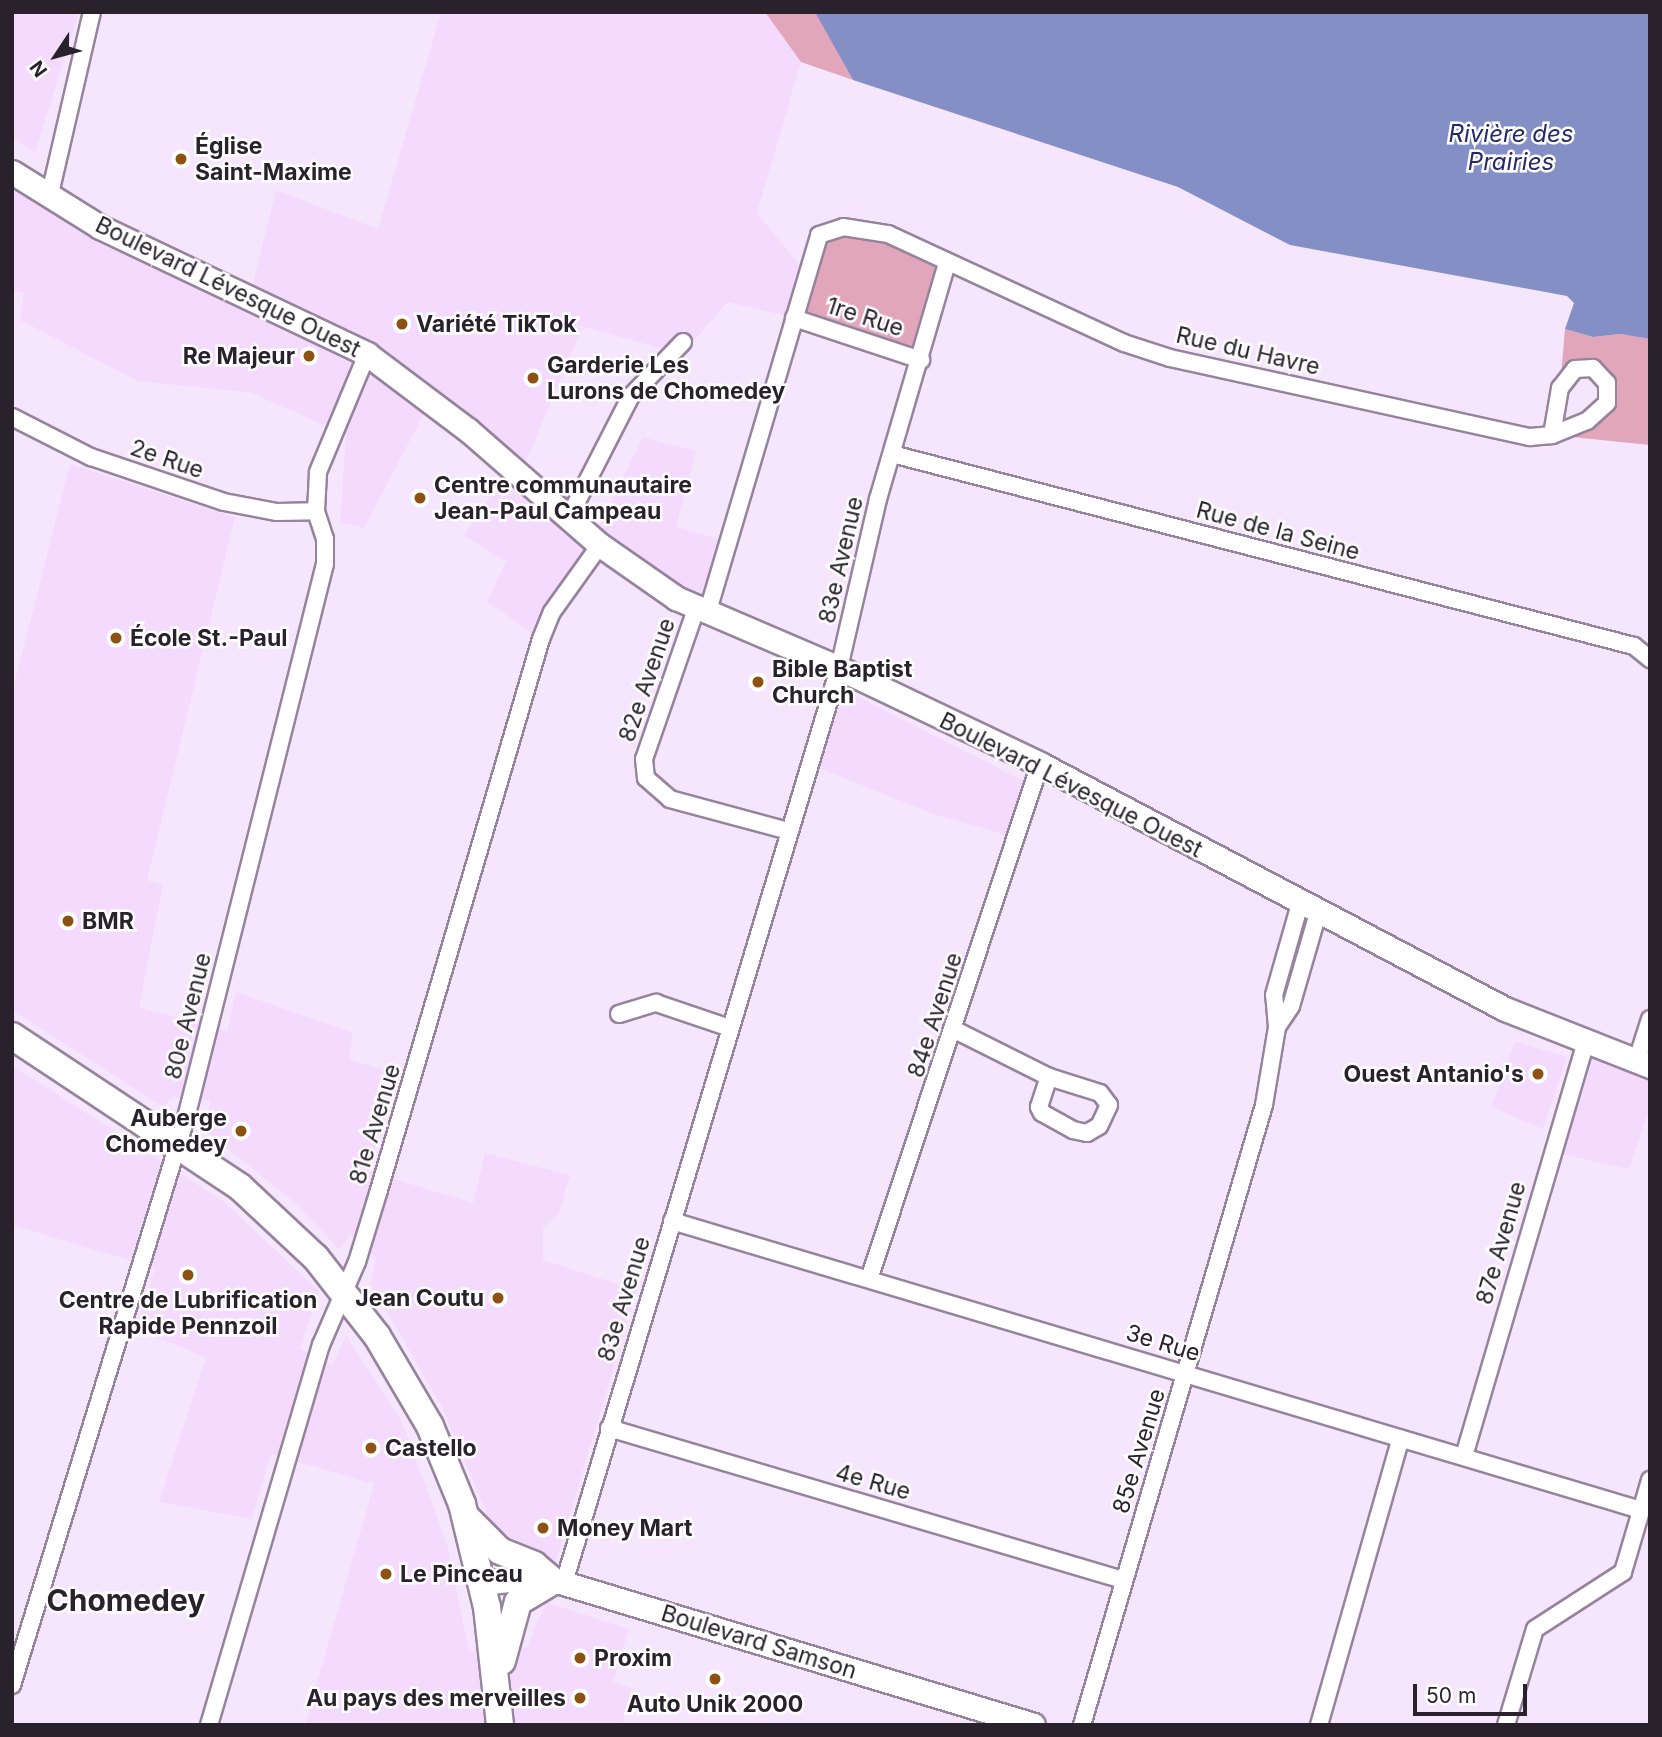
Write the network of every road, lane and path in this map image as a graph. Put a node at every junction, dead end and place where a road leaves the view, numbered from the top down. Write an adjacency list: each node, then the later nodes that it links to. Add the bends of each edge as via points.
1 (92, 12): 3 (street)
2 (12, 172): 3 (street, Boulevard Lévesque Ouest)
3 (49, 198): 8 (street, Boulevard Lévesque Ouest, via 100,227)
4 (819, 235): 5 (street, Rue du Havre, via 843,227 888,234); 6 (street, 82e Avenue)
5 (947, 263): 9 (street, 83e Avenue); 11 (street, Rue du Havre, via 1124,343 1171,358 1530,437)
6 (794, 318): 9 (street, 1re Rue); 16 (street, 82e Avenue)
7 (683, 342): 14 (street, via 631,396)
8 (367, 354): 13 (street, 80e Avenue, via 318,472); 14 (street, Boulevard Lévesque Ouest, via 453,418)
9 (921, 360): 12 (street, 83e Avenue)
10 (12, 417): 13 (street, 2e Rue, via 91,457 224,502 277,512)
11 (1552, 435)
12 (892, 454): 17 (street, Rue de la Seine, via 1634,646); 18 (street, 83e Avenue)
13 (316, 510): 30 (street, 80e Avenue, via 325,539 325,564)
14 (569, 517): 15 (street, Boulevard Lévesque Ouest)
15 (600, 545): 16 (street, Boulevard Lévesque Ouest, via 647,582); 33 (street, 81e Avenue, via 552,612 541,639 379,1190)
16 (701, 612): 18 (street, Boulevard Lévesque Ouest); 20 (street, 82e Avenue, via 644,760 646,778 654,790 670,799)
17 (1650, 659)
18 (839, 668): 19 (street, Boulevard Lévesque Ouest); 20 (street, 83e Avenue)
19 (1040, 764): 21 (street, Boulevard Lévesque Ouest); 25 (street, 84e Avenue)
20 (789, 831): 24 (street, 83e Avenue)
21 (1309, 909): 27 (street, Boulevard Lévesque Ouest, via 1505,1009); 34 (street, 85e Avenue, via 1291,1006 1277,1027 1264,1105)
22 (619, 1014): 24 (street, via 656,1003)
23 (1650, 1019): 28 (street)
24 (730, 1028): 31 (street, 83e Avenue)
25 (954, 1030): 29 (street); 32 (street, 84e Avenue)
26 (14, 1043): 30 (main road)
27 (1585, 1044): 28 (street, Boulevard Lévesque Ouest); 37 (street, 87e Avenue)
28 (1643, 1065)
29 (1049, 1077)
30 (178, 1143): 33 (main road, via 262,1206); 45 (street, 80e Avenue)
31 (672, 1220): 32 (street, 3e Rue); 35 (street, 83e Avenue)
32 (869, 1279): 34 (street, 3e Rue)
33 (343, 1291): 40 (main road, via 420,1406); 46 (street, 81e Avenue, via 321,1345)
34 (1187, 1374): 36 (street, 3e Rue); 41 (street, 85e Avenue)
35 (609, 1428): 41 (street, 4e Rue); 42 (street, 83e Avenue)
36 (1401, 1438): 37 (street, 3e Rue); 50 (street)
37 (1464, 1456): 39 (street, 3e Rue)
38 (1650, 1480): 39 (street)
39 (1641, 1510): 51 (street, via 1622,1572 1535,1629)
40 (466, 1517): 42 (main road, via 496,1548); 43 (main road)
41 (1124, 1580): 49 (street, 85e Avenue)
42 (558, 1582): 43 (street, Boulevard Samson); 44 (main road, via 526,1594 516,1605); 48 (street, Boulevard Samson)
43 (482, 1583): 44 (main road)
44 (497, 1680): 47 (main road)
45 (12, 1685)
46 (209, 1725)
47 (500, 1725)
48 (1033, 1725)
49 (1082, 1725)
50 (1319, 1725)
51 (1506, 1725)

